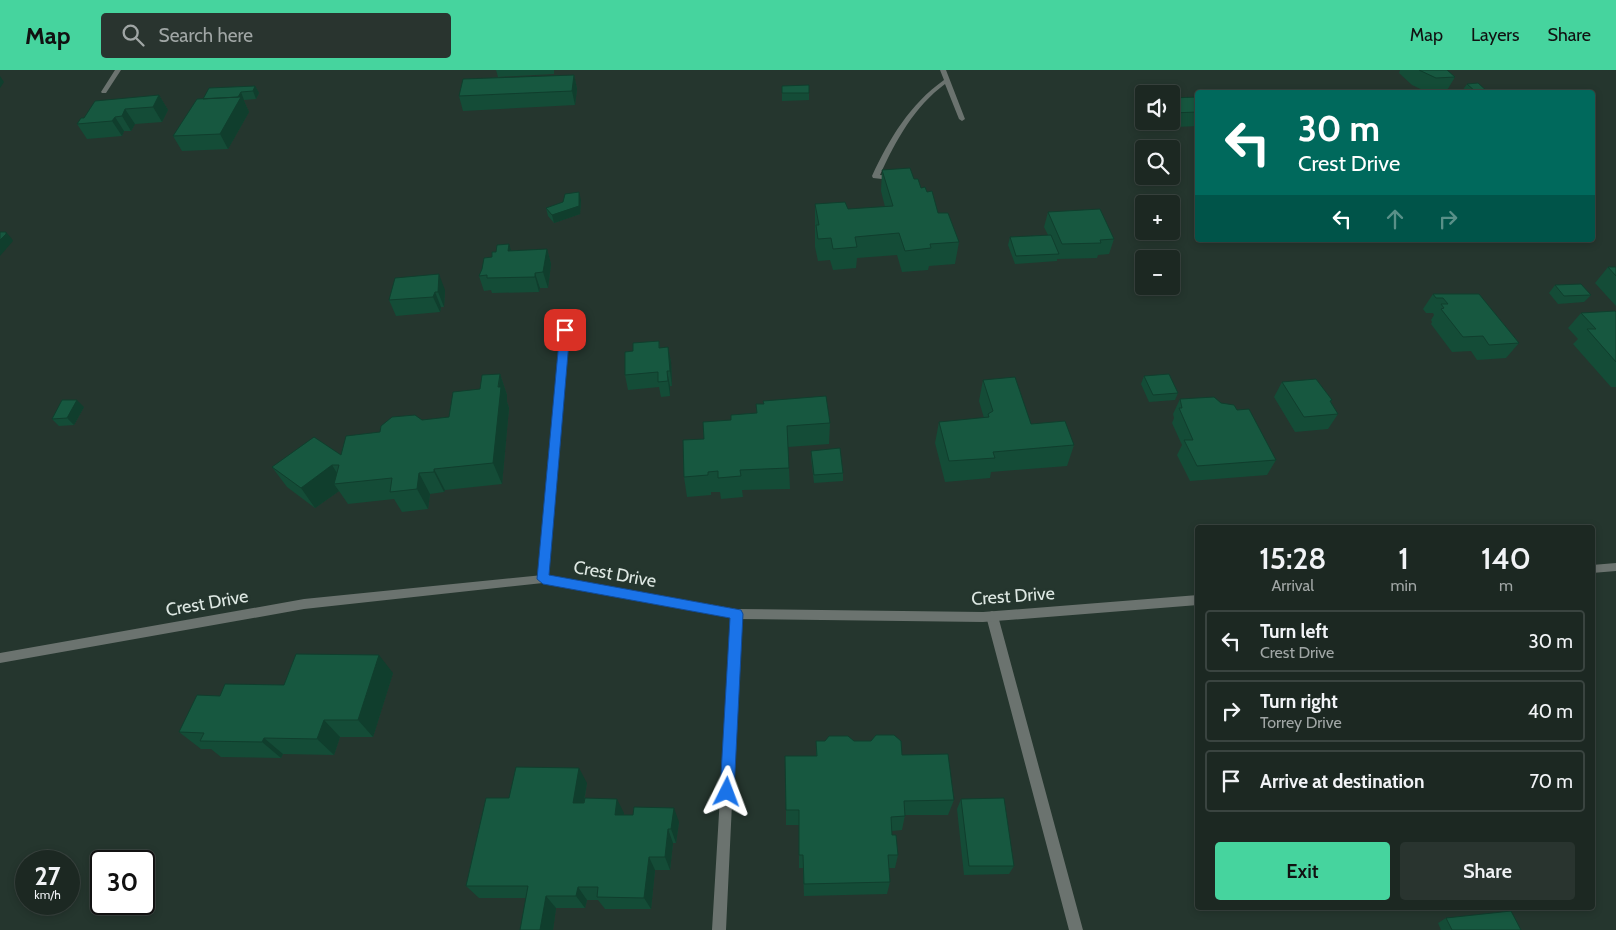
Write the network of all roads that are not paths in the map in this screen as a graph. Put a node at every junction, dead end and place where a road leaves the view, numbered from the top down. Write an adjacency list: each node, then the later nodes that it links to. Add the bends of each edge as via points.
1 (118, 70): 4 (street)
2 (943, 70): 3 (street)
3 (947, 80): 5 (street); 6 (street, via 910,116 886,152 876,176 886,178)
4 (104, 92)
5 (962, 119)
6 (885, 181)
7 (565, 330): 10 (street)
8 (1616, 567): 9 (street)
9 (1595, 569)
10 (543, 579): 12 (street, Crest Drive); 14 (street, Crest Drive, via 304,604)
11 (1195, 600): 13 (street, Crest Drive)
12 (736, 614): 13 (street, Crest Drive); 15 (street)
13 (992, 616): 16 (street)
14 (0, 658)
15 (719, 930)
16 (1076, 930)

